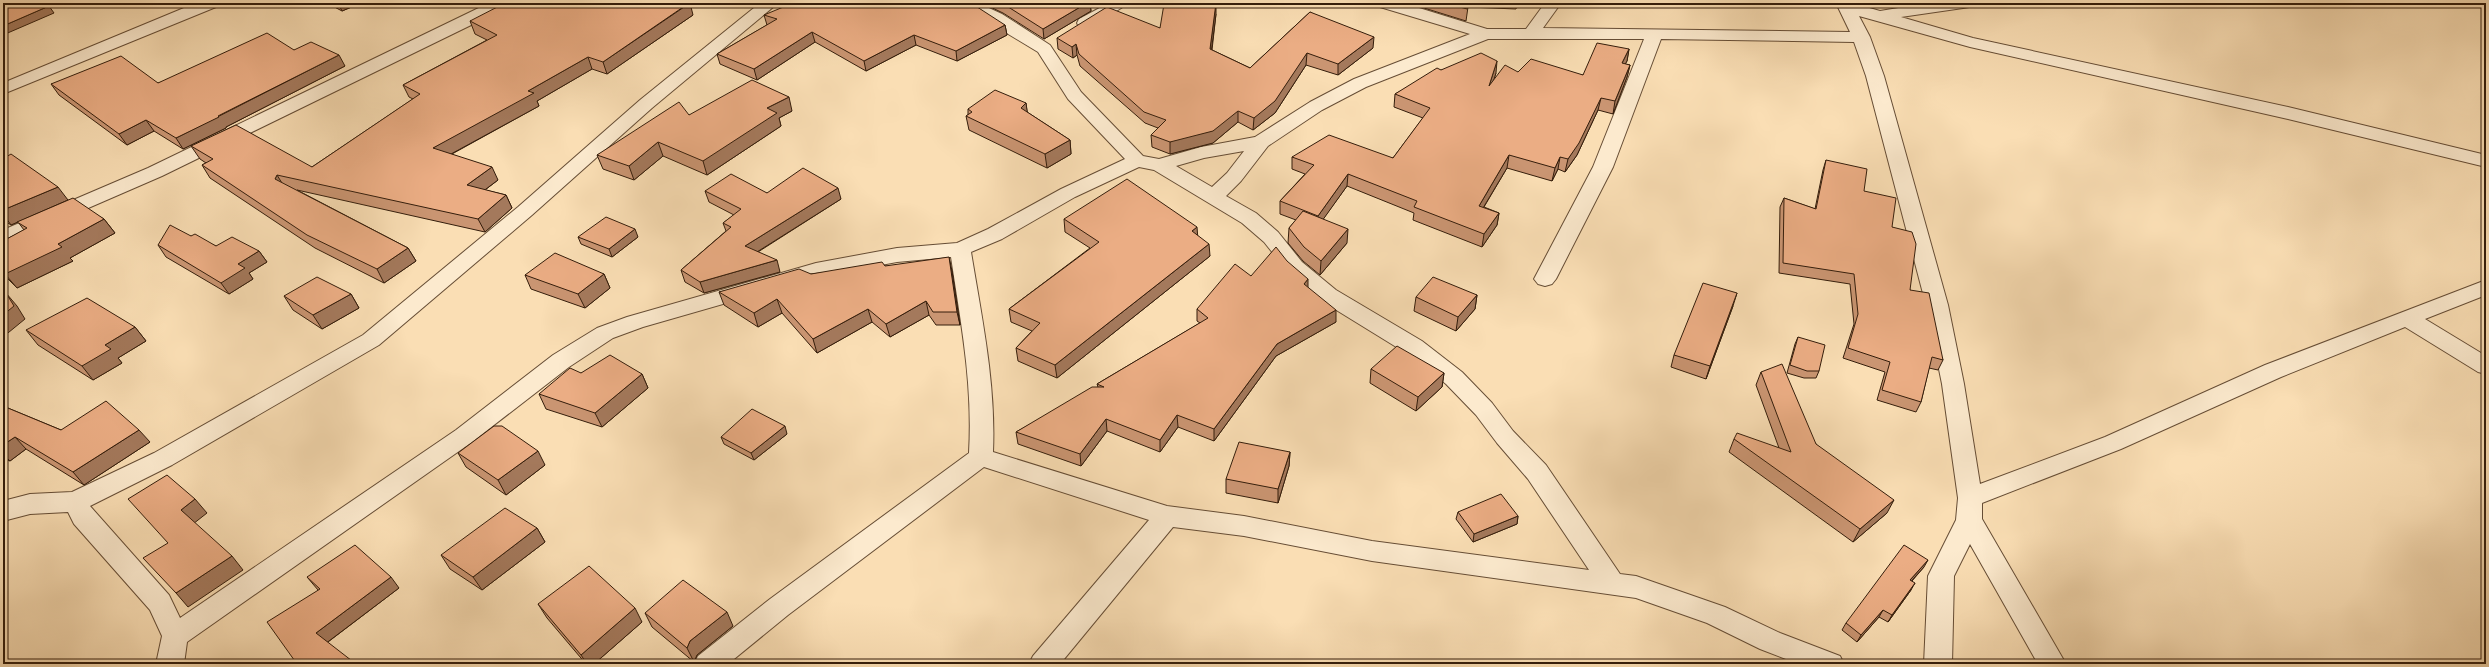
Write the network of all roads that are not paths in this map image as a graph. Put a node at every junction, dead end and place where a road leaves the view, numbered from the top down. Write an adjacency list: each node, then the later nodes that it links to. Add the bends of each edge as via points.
1 (210, 3): 16 (street)
2 (502, 3): 22 (street, via 155,172)
3 (770, 3): 29 (street, via 646,104 520,216 371,340 163,459)
4 (965, 3): 19 (street, via 1050,46 1074,95)
5 (1121, 3): 11 (street)
6 (1386, 3): 13 (street)
7 (1554, 3): 14 (street)
8 (1963, 3): 10 (street)
9 (1846, 5): 10 (street); 15 (street)
10 (1880, 15): 18 (street, via 1970,42 2281,111)
11 (1074, 30)
12 (1655, 33): 14 (street); 15 (street); 24 (street, via 1603,167)
13 (1486, 34): 14 (street); 17 (street, via 1360,83 1316,106)
14 (1531, 34)
15 (1861, 37): 30 (street, via 1875,76 1937,305 1953,384)
16 (3, 89)
17 (1261, 142): 20 (street, via 1201,153); 21 (street, via 1234,177)
18 (2486, 160)
19 (1137, 161): 20 (street); 23 (street, via 1068,193 995,234)
20 (1160, 165): 21 (street)
21 (1214, 196): 33 (street, via 1250,218 1271,237 1295,267 1328,295 1414,347 1454,378 1537,472)
22 (3, 238)
23 (960, 249): 28 (street, via 980,372 983,411); 34 (street, via 897,255 816,270 605,333 561,361 464,436)
24 (1545, 279)
25 (2486, 287): 26 (street)
26 (2408, 318): 27 (street); 30 (street, via 2273,371)
27 (2486, 366)
28 (981, 457): 32 (street, via 1056,483); 36 (street, via 779,607)
29 (75, 502): 31 (street, via 30,504); 34 (street, via 83,517 160,603)
30 (1970, 509): 39 (street, via 1941,576); 40 (street)
31 (3, 511)
32 (1167, 516): 33 (street, via 1244,526 1372,551); 37 (street)
33 (1612, 583): 38 (street, via 1636,587 1716,615 1770,641)
34 (175, 636): 35 (street)
35 (170, 664)
36 (708, 664)
37 (1043, 664)
38 (1830, 664)
39 (1938, 664)
40 (2052, 664)

